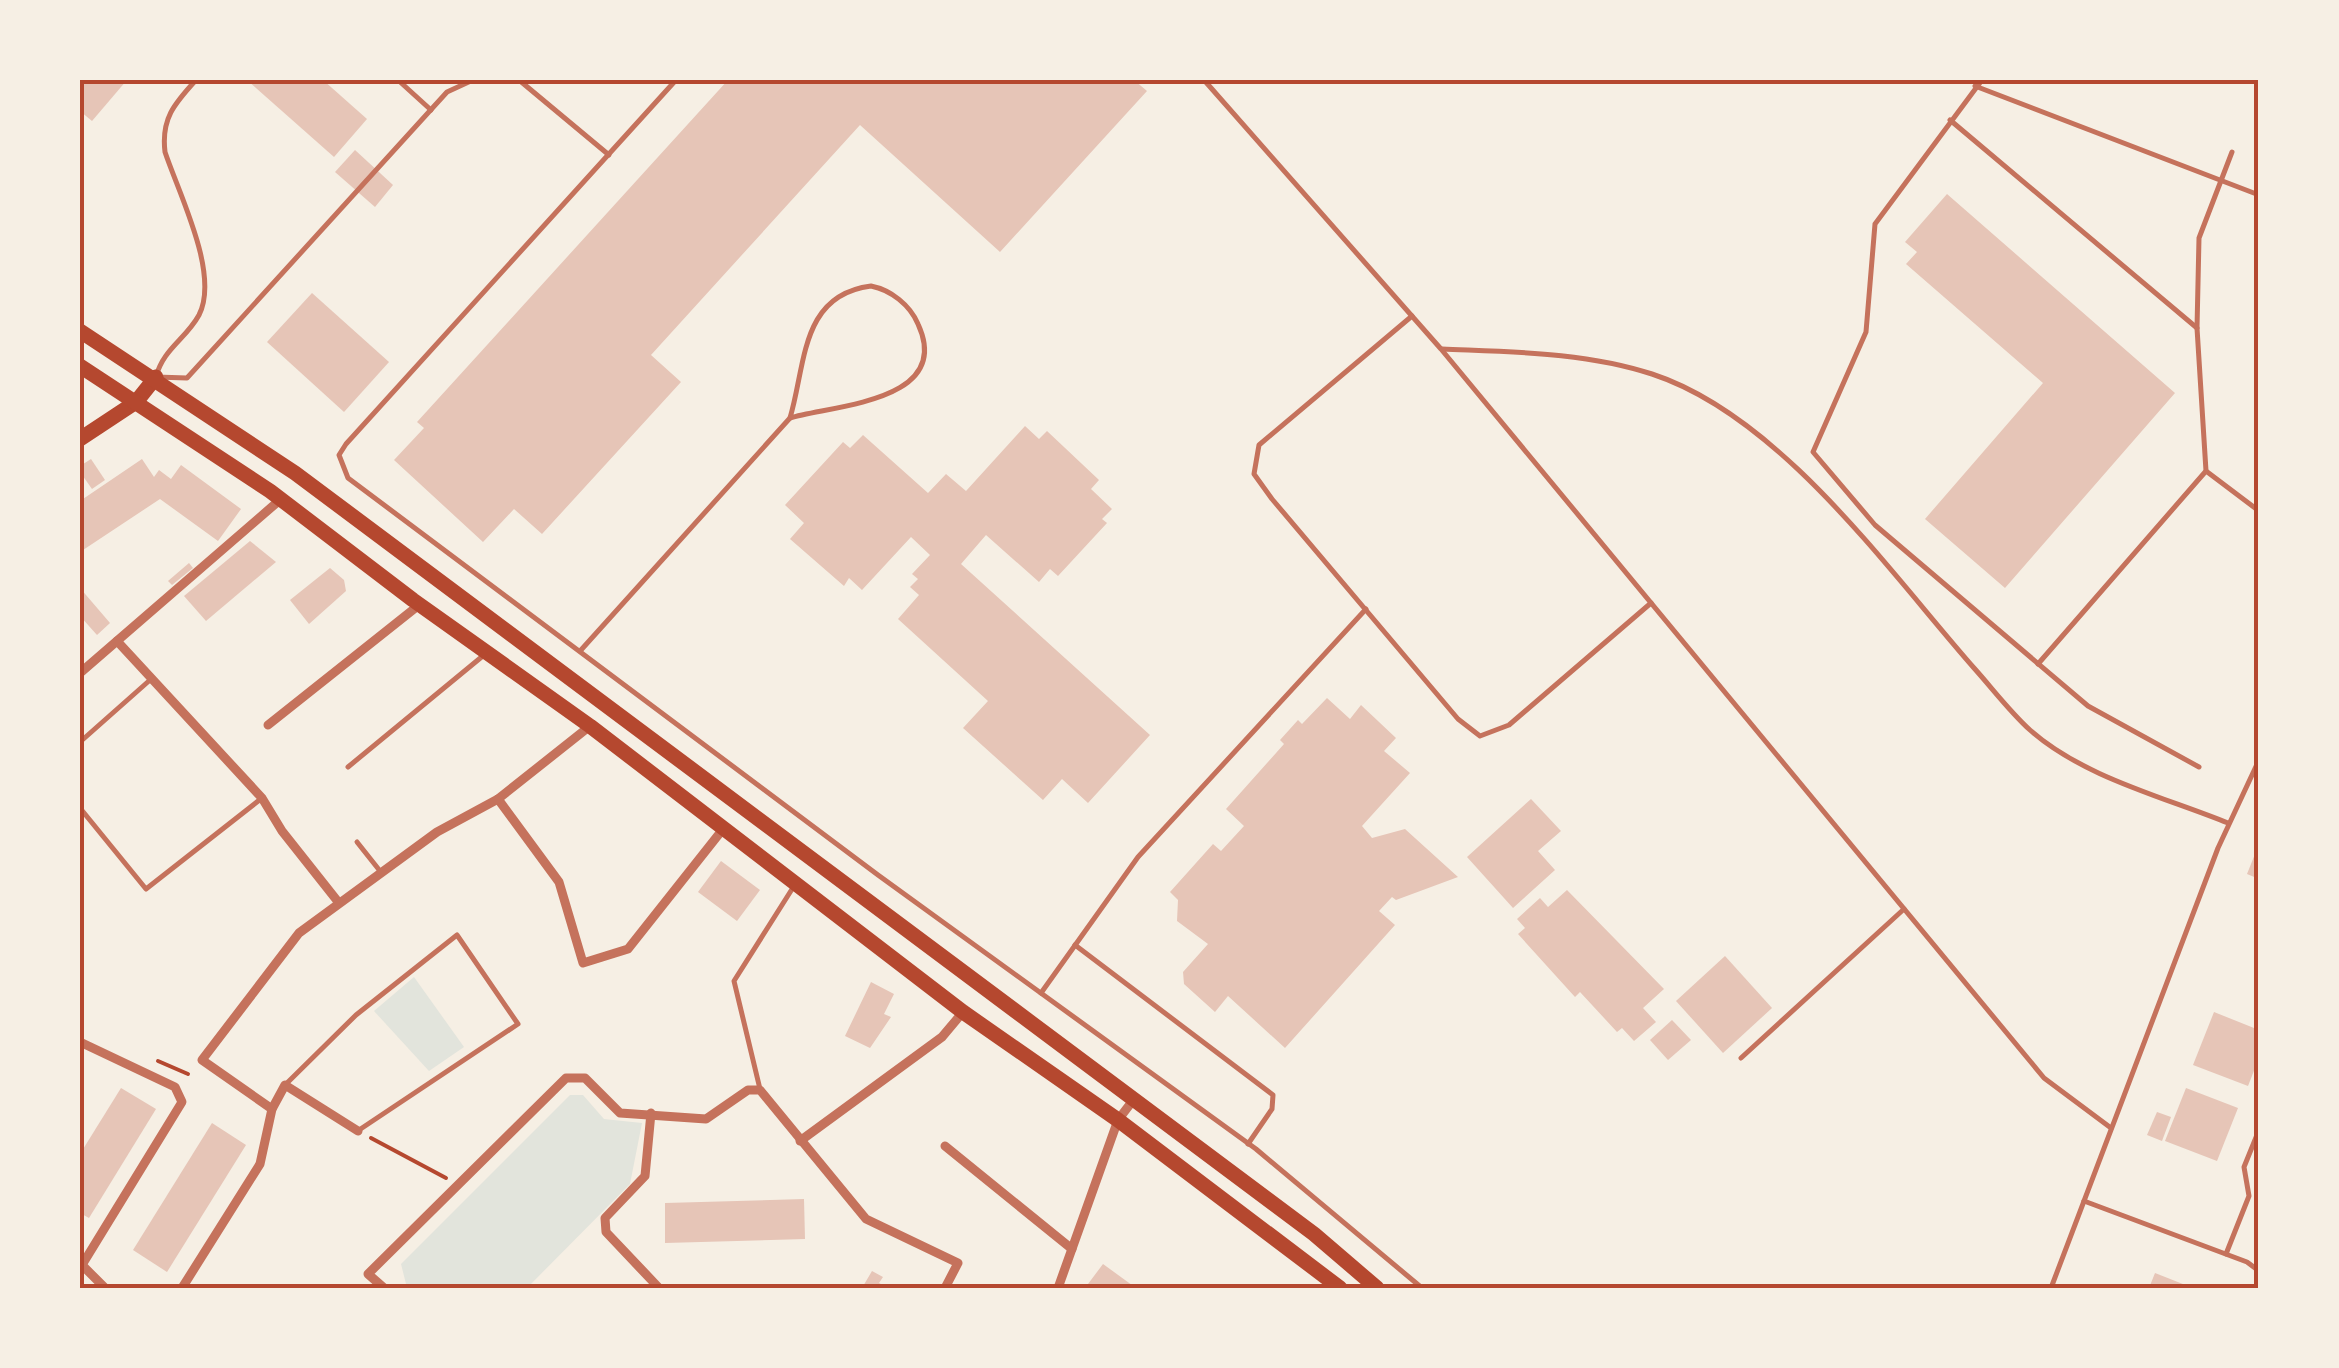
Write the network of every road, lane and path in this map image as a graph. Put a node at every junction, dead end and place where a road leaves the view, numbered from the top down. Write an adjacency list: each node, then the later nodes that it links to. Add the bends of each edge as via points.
1 (196, 80): 22 (lane, via 166,116 162,132 207,292 196,321 161,357)
2 (398, 80): 11 (lane)
3 (449, 80): 10 (lane)
4 (473, 80): 10 (lane)
5 (518, 80): 14 (lane)
6 (676, 80): 14 (lane)
7 (1204, 80): 17 (lane)
8 (1982, 80): 9 (lane)
9 (1975, 86): 12 (lane); 15 (lane)
10 (447, 92): 11 (lane)
11 (431, 110): 22 (lane, via 186,378)
12 (1950, 120): 18 (lane); 35 (lane, via 1875,224 1866,332 1812,452 1875,525)
13 (2232, 152): 15 (lane)
14 (609, 155): 33 (lane, via 339,455 358,487)
15 (2221, 182): 16 (lane); 18 (lane, via 2199,238)
16 (2259, 195)
17 (1412, 316): 20 (lane); 31 (lane, via 1259,445 1254,474)
18 (2198, 328): 26 (lane)
19 (80, 331): 22 (main road)
20 (1441, 349): 29 (lane); 47 (lane, via 1592,360 1652,374 1704,396 1808,480 2030,730 2078,762)
21 (80, 366): 23 (main road)
22 (156, 377): 23 (main road); 63 (main road, via 296,473)
23 (136, 402): 25 (main road); 27 (main road)
24 (790, 418): 24 (lane, via 803,350 824,308 856,288 882,288 895,296 919,324 923,345 911,380 881,400); 33 (lane)
25 (80, 439)
26 (2206, 471): 28 (lane); 35 (lane)
27 (281, 499): 30 (main road); 32 (street)
28 (2259, 510)
29 (1651, 602): 31 (lane, via 1509,724 1480,736 1458,719); 53 (lane)
30 (418, 605): 34 (main road); 38 (street)
31 (1366, 609): 54 (lane, via 1138,858)
32 (117, 642): 36 (street); 37 (street)
33 (581, 650): 55 (lane)
34 (487, 653): 39 (main road); 43 (lane)
35 (2038, 664): 42 (lane, via 2088,706)
36 (80, 673)
37 (150, 680): 40 (lane); 44 (street)
38 (268, 725)
39 (590, 726): 45 (street); 48 (main road)
40 (80, 742)
41 (2259, 760): 47 (lane)
42 (2199, 766)
43 (348, 767)
44 (262, 798): 46 (lane, via 146,889); 52 (street)
45 (498, 798): 48 (street, via 558,882 583,962 628,949); 50 (street)
46 (80, 808)
47 (2228, 823): 67 (lane)
48 (723, 829): 51 (main road)
49 (356, 842): 50 (lane)
50 (380, 872): 52 (street)
51 (796, 883): 56 (main road); 62 (lane, via 734,981)
52 (340, 903): 59 (street, via 299,934)
53 (1904, 908): 58 (lane); 67 (lane, via 2044,1078)
54 (1075, 946): 55 (lane); 71 (lane, via 1273,1095 1272,1109)
55 (1041, 993): 71 (lane)
56 (962, 1012): 66 (main road); 70 (street, via 942,1037)
57 (80, 1042): 61 (street)
58 (1741, 1058)
59 (202, 1060): 61 (path); 64 (street)
60 (286, 1085): 64 (street); 68 (street); 68 (lane, via 356,1015 457,935 518,1024)
61 (175, 1087): 77 (street, via 182,1102)
62 (760, 1090): 65 (street, via 748,1090 706,1119); 70 (street)
63 (1134, 1099): 66 (street); 88 (main road)
64 (272, 1110): 83 (street, via 260,1164)
65 (651, 1113): 73 (street, via 620,1113 584,1078 566,1078); 80 (street, via 646,1176 605,1218 606,1232)
66 (1118, 1120): 75 (street); 87 (main road)
67 (2111, 1128): 74 (lane)
68 (358, 1130): 73 (path)
69 (2259, 1130): 76 (lane, via 2244,1167 2248,1196)
70 (800, 1140): 85 (street, via 866,1219 958,1263)
71 (1248, 1144): 89 (lane)
72 (945, 1146): 75 (street)
73 (456, 1184): 84 (street, via 368,1274)
74 (2084, 1200): 76 (lane); 90 (lane)
75 (1072, 1249): 86 (street)
76 (2226, 1254): 78 (lane)
77 (81, 1264): 79 (street)
78 (2259, 1271)
79 (93, 1277): 81 (street); 82 (street)
80 (654, 1286)
81 (87, 1288)
82 (106, 1288)
83 (182, 1288)
84 (384, 1288)
85 (944, 1288)
86 (1058, 1288)
87 (1340, 1288)
88 (1377, 1288)
89 (1422, 1288)
90 (2051, 1288)

